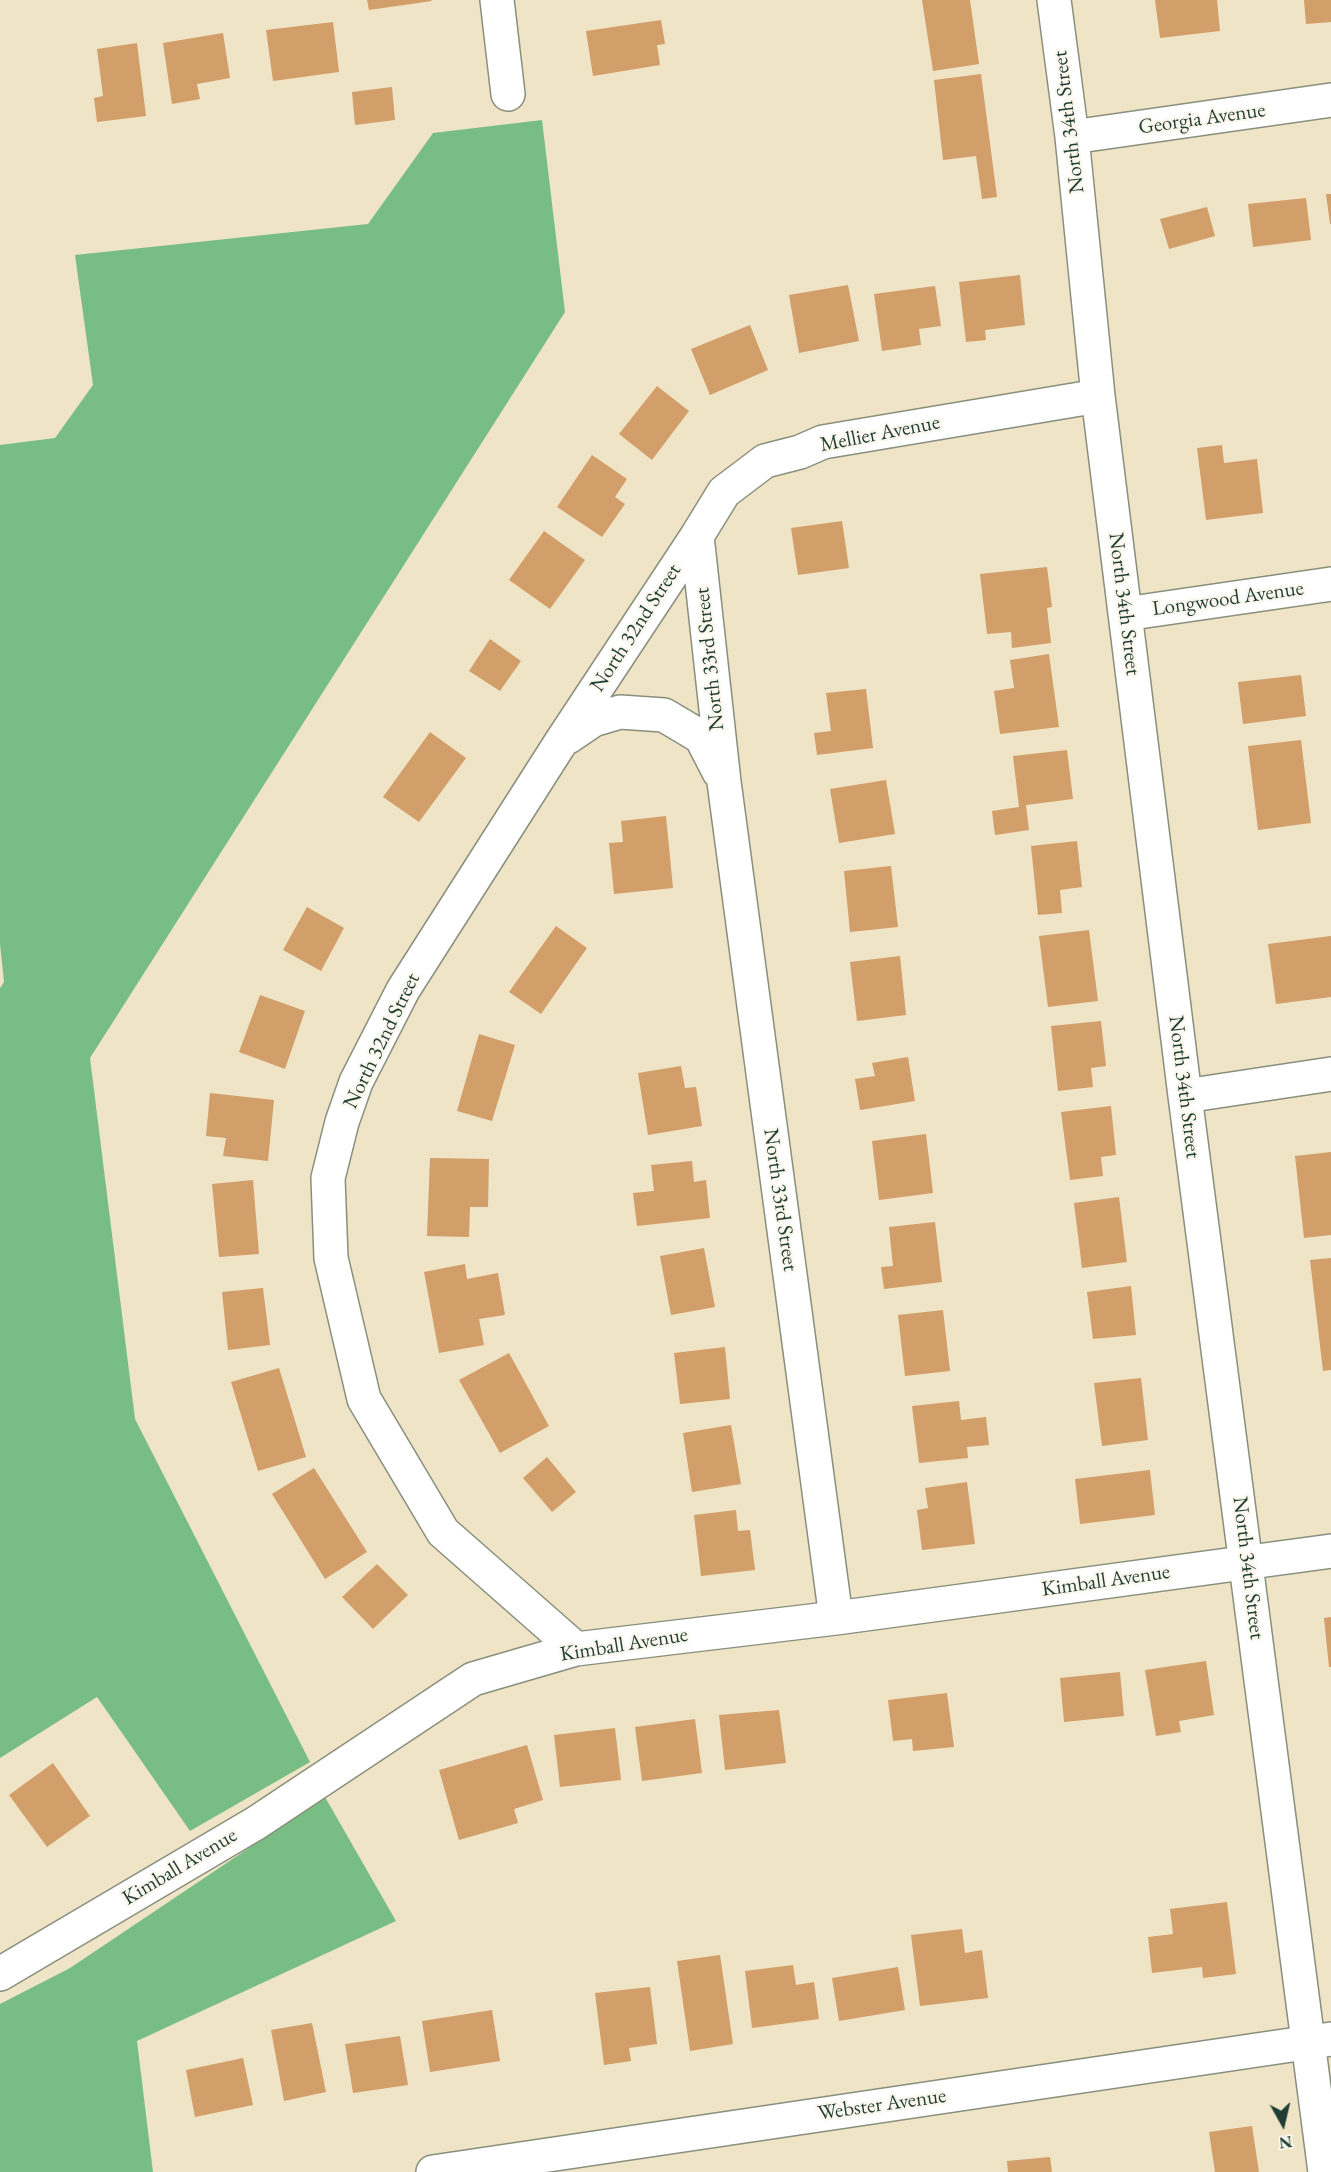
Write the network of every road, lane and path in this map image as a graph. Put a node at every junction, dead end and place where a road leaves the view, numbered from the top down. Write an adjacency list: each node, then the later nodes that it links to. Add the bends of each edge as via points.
1 (497, 0): 3 (street)
2 (1054, 0): 5 (street, North 34th Street)
3 (508, 94)
4 (1331, 100): 5 (street, Georgia Avenue)
5 (1072, 137): 6 (street, North 34th Street)
6 (1098, 396): 7 (street, Mellier Avenue, via 823,442 765,461 724,492); 9 (street, North 34th Street)
7 (697, 536): 10 (street, North 32nd Street); 11 (street, North 33rd Street)
8 (1331, 584): 9 (street, Longwood Avenue)
9 (1125, 614): 13 (street, North 34th Street)
10 (561, 742): 11 (street, North 33rd Street, via 593,720 620,712 664,714 701,737); 17 (street, North 32nd Street, via 403,990 356,1082 328,1178 331,1258 364,1399 443,1532)
11 (724, 782): 16 (street, North 33rd Street)
12 (1331, 1074): 13 (street)
13 (1185, 1096): 15 (street, North 34th Street)
14 (1331, 1551): 15 (street, Kimball Avenue)
15 (1247, 1562): 16 (street, Kimball Avenue); 19 (street, North 34th Street)
16 (836, 1618): 17 (street, Kimball Avenue)
17 (576, 1649): 18 (street, Kimball Avenue, via 472,1679 256,1823)
18 (0, 1974)
19 (1320, 2041): 20 (street, Webster Avenue); 21 (street, North 34th Street)
20 (434, 2172)
21 (1325, 2172)

